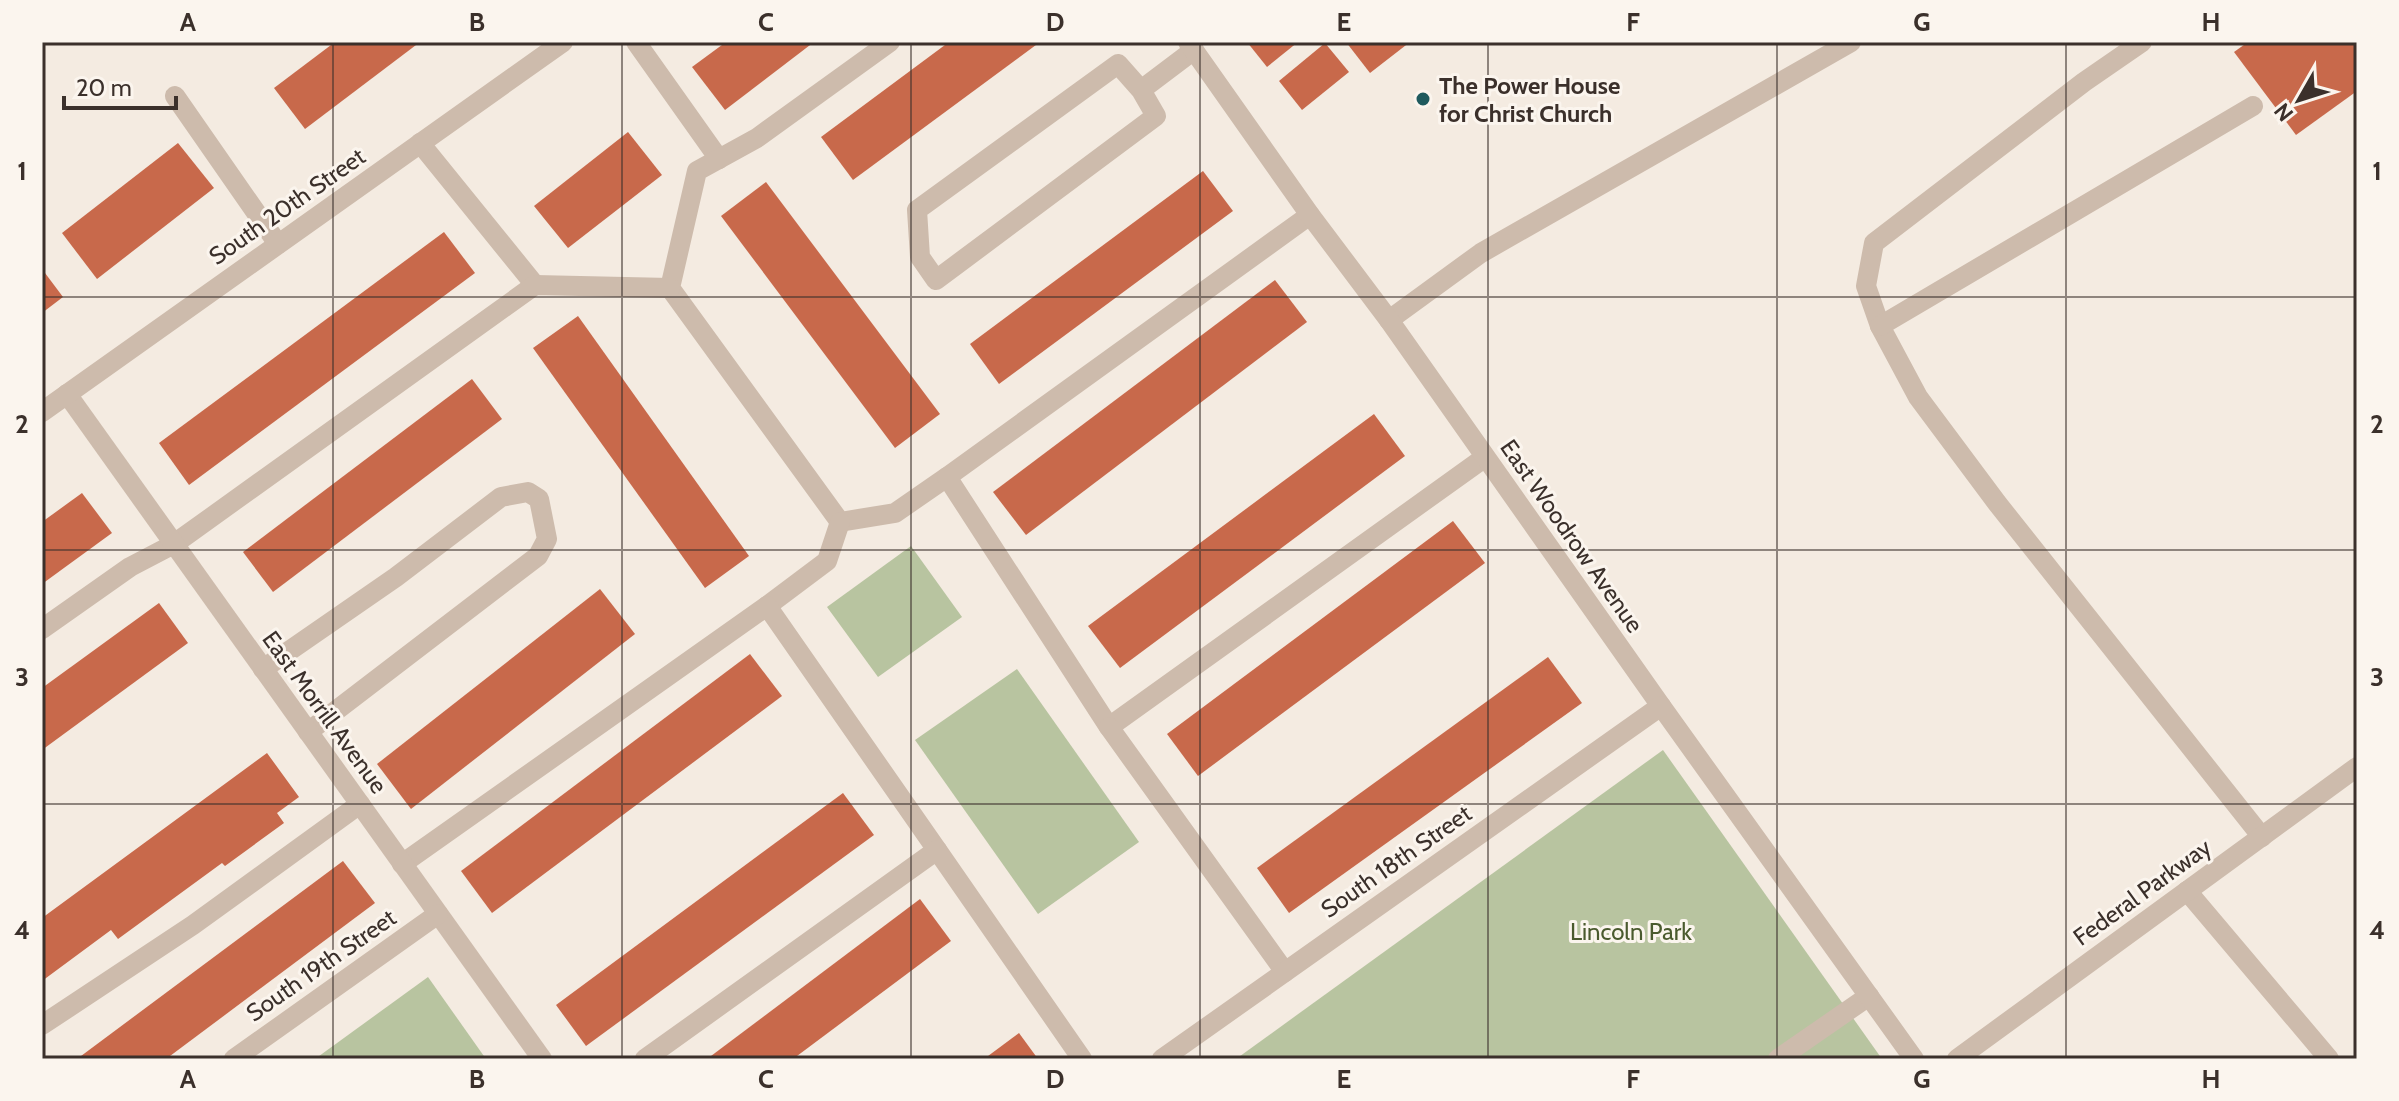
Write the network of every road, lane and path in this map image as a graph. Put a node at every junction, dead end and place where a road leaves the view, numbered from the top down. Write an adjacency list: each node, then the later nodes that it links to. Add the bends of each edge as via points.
1 (563, 42): 10 (street, South 20th Street)
2 (636, 42): 11 (street)
3 (890, 42): 11 (street, via 757,138)
4 (1851, 42): 16 (street, via 1481,253)
5 (2142, 42): 17 (street, via 1874,243 1866,286)
6 (1191, 46): 7 (street); 12 (street, East Woodrow Avenue)
7 (1141, 90): 7 (street, via 1118,64 917,210 920,257 936,280 1156,116)
8 (175, 96): 13 (street)
9 (2253, 106): 17 (street)
10 (420, 143): 13 (street, South 20th Street); 14 (street)
11 (719, 159): 15 (street, via 697,171)
12 (1310, 215): 16 (street, East Woodrow Avenue); 21 (street)
13 (278, 244): 18 (street, South 20th Street)
14 (535, 285): 15 (street); 23 (street)
15 (670, 288): 22 (street)
16 (1389, 320): 20 (street, East Woodrow Avenue)
17 (1880, 326): 32 (street, via 1918,397 1997,503)
18 (67, 394): 19 (street, South 20th Street); 23 (street, East Morrill Avenue)
19 (42, 412)
20 (1484, 458): 27 (street, East Woodrow Avenue); 28 (street)
21 (947, 477): 22 (street, via 895,513); 28 (street)
22 (840, 522): 24 (street, via 827,561)
23 (174, 544): 25 (street, via 130,567); 26 (street, East Morrill Avenue)
24 (767, 606): 33 (street); 34 (street)
25 (42, 629)
26 (263, 669): 29 (street, East Morrill Avenue); 29 (street, via 501,497 528,492 539,499 547,539 538,556)
27 (1661, 706): 37 (street, South 18th Street); 38 (street, East Woodrow Avenue)
28 (1109, 727): 37 (street)
29 (308, 732): 31 (street, East Morrill Avenue)
30 (2357, 767): 32 (street, Federal Parkway)
31 (360, 804): 34 (street, East Morrill Avenue); 39 (street, via 193,925)
32 (2262, 837): 35 (street, Federal Parkway)
33 (937, 850): 42 (street); 43 (street)
34 (402, 864): 36 (street, East Morrill Avenue)
35 (2187, 891): 47 (street, Federal Parkway); 48 (street)
36 (438, 914): 40 (street, South 19th Street); 41 (street, East Morrill Avenue)
37 (1285, 972): 44 (street, South 18th Street)
38 (1869, 996): 45 (street); 46 (street, East Woodrow Avenue)
39 (42, 1025)
40 (234, 1059)
41 (542, 1059)
42 (645, 1059)
43 (1082, 1059)
44 (1162, 1059)
45 (1778, 1059)
46 (1914, 1059)
47 (1957, 1059)
48 (2329, 1059)

